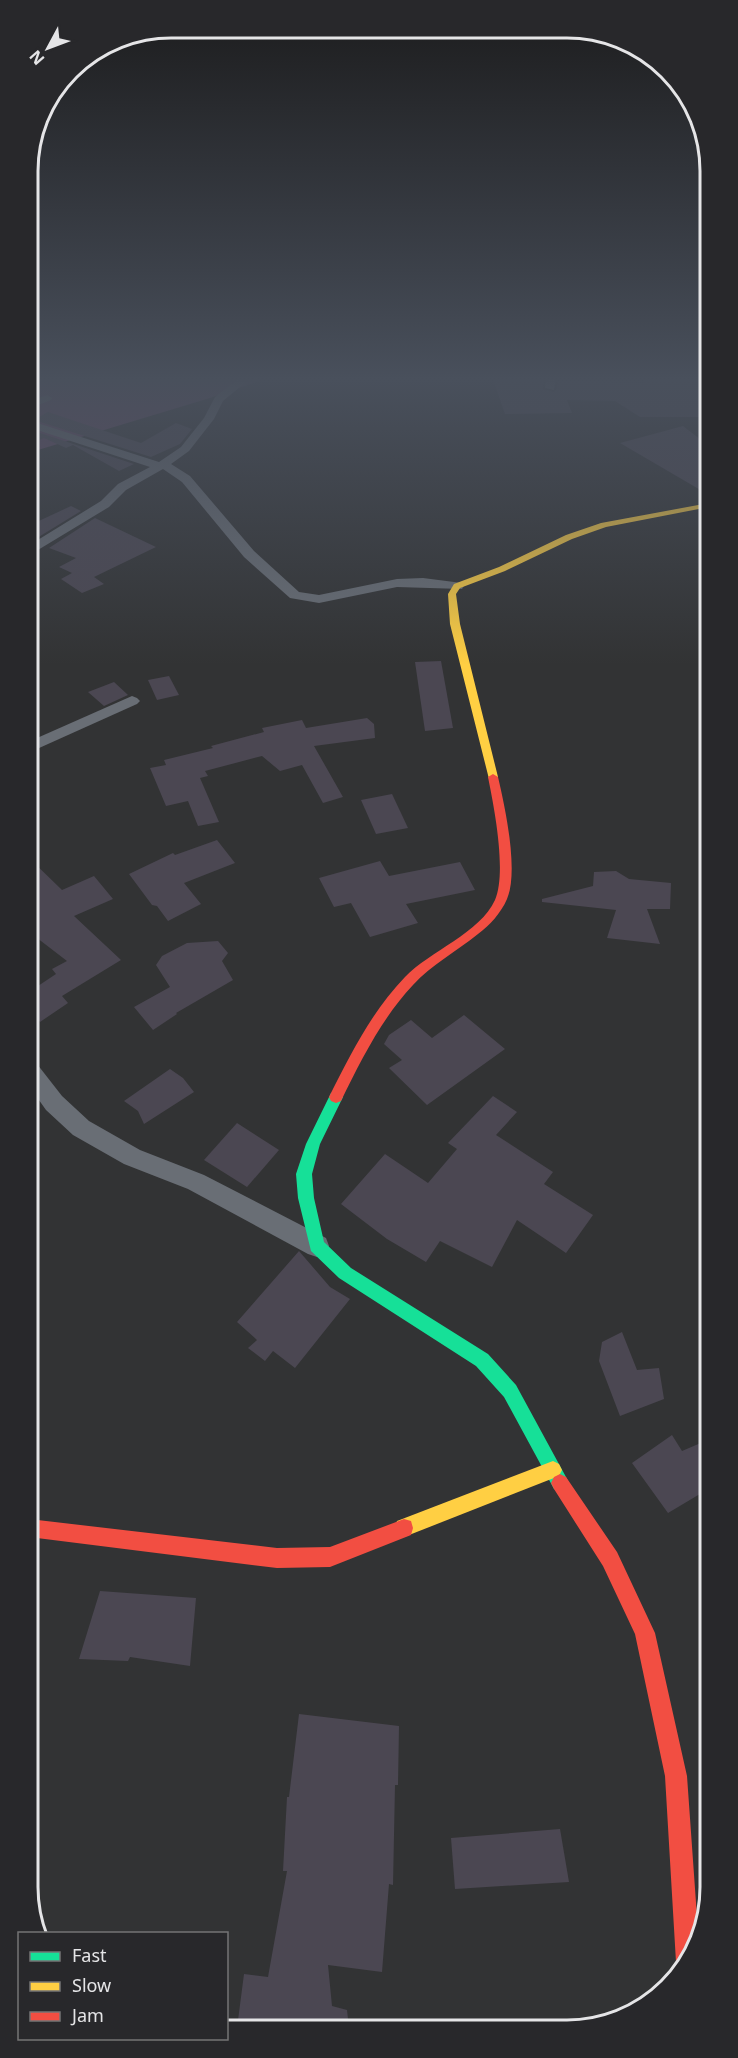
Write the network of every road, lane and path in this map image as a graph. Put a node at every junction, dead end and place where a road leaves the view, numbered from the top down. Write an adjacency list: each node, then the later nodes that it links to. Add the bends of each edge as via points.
1 (147, 473): 4 (street)
2 (178, 473): 5 (street, via 249,554 295,595 319,598 405,583)
3 (700, 507): 5 (street, via 604,525)
4 (38, 546)
5 (456, 586): 9 (street, via 452,594 455,624 501,812 501,899 478,929 422,968 389,1005 344,1081 313,1144 304,1174)
6 (132, 701): 7 (street)
7 (38, 743)
8 (38, 1082): 9 (street, via 81,1128 132,1157 196,1182)
9 (317, 1246): 10 (street, via 345,1273 482,1360 510,1391)
10 (553, 1470): 11 (street, via 330,1557 277,1558); 12 (street, via 610,1558 645,1633 676,1776)
11 (38, 1529)
12 (687, 1947)

